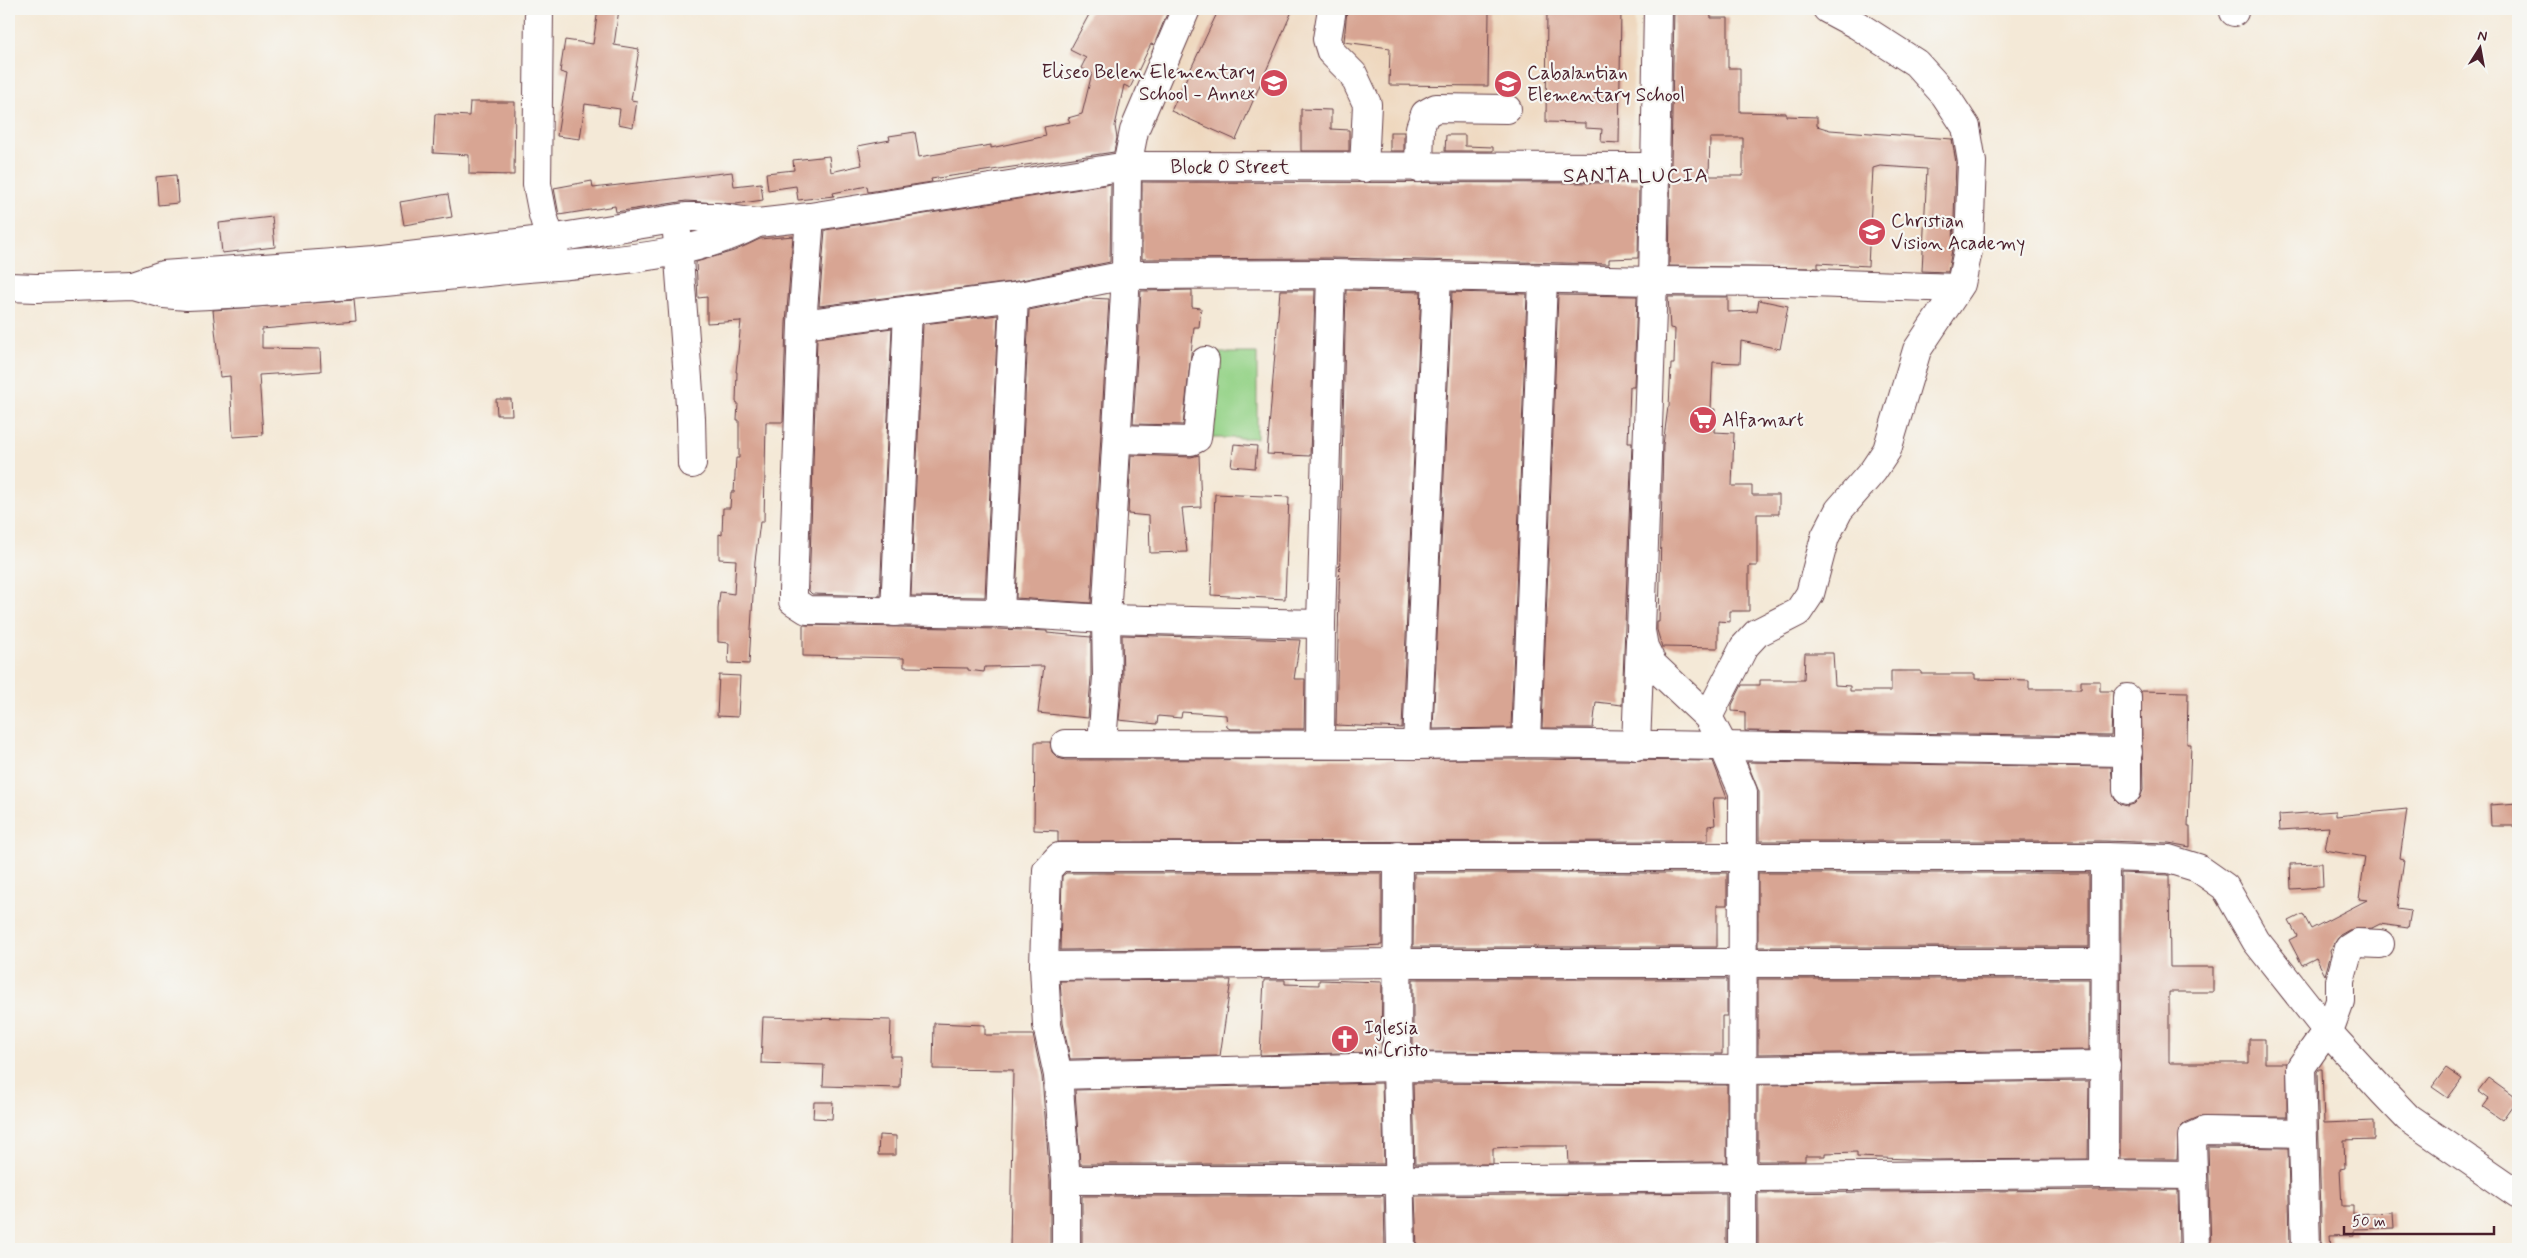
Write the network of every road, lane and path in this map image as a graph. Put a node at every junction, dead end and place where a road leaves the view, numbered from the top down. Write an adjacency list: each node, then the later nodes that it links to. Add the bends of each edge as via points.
1 (540, 9): 14 (street, via 537,184)
2 (1186, 9): 7 (street, via 1134,131)
3 (1332, 9): 9 (street, via 1327,39 1330,52 1354,74 1367,104)
4 (1658, 9): 8 (street)
5 (1826, 9): 24 (street, via 1916,62 1966,127 1972,162 1972,197 1969,246)
6 (1507, 109): 10 (street, via 1436,108 1425,114 1420,128)
7 (1127, 166): 9 (street, Block O Street); 11 (street, Block O Street); 19 (street)
8 (1654, 167): 10 (street, Block O Street); 22 (street)
9 (1364, 168): 10 (street, Block O Street)
10 (1419, 168)
11 (810, 217): 13 (street, Block O Street); 27 (street)
12 (675, 219): 13 (street, via 717,217); 14 (street); 15 (street)
13 (756, 223): 15 (street, via 722,240)
14 (550, 239): 16 (street); 17 (street)
15 (679, 250): 16 (street); 30 (street)
16 (558, 266): 17 (street)
17 (376, 272): 23 (street, via 295,277 163,275 133,285)
18 (1331, 274): 19 (street); 20 (street); 34 (street)
19 (1126, 275): 25 (street); 29 (street)
20 (1437, 276): 21 (street); 42 (street)
21 (1543, 279): 22 (street); 40 (street)
22 (1653, 281): 24 (street); 35 (street)
23 (9, 287)
24 (1958, 288): 37 (street, via 1917,350 1887,450 1839,510 1825,537 1810,594 1798,612 1757,634 1744,647)
25 (1014, 297): 26 (street); 32 (street)
26 (908, 310): 27 (street); 31 (street)
27 (802, 324): 31 (street, via 793,601 807,610)
28 (1205, 361): 29 (street, via 1197,438 1191,441)
29 (1117, 439): 33 (street)
30 (692, 464)
31 (895, 612): 32 (street)
32 (1000, 613): 33 (street)
33 (1106, 619): 34 (street); 38 (street, via 1107,677)
34 (1321, 624): 39 (street)
35 (1641, 632): 37 (street, via 1652,665); 44 (street)
36 (2127, 698): 45 (street)
37 (1708, 717): 43 (street)
38 (1102, 743): 39 (street); 41 (street)
39 (1320, 743): 42 (street)
40 (1526, 743): 42 (street); 44 (street)
41 (1065, 744)
42 (1417, 745)
43 (1723, 745): 44 (street); 45 (street); 49 (street, via 1743,792)
44 (1636, 746)
45 (2128, 752): 46 (street)
46 (2127, 790)
47 (1398, 856): 49 (street); 51 (street); 54 (street, via 1059,857 1047,870)
48 (2105, 857): 49 (street); 53 (street); 55 (street, via 2169,859 2198,868 2225,887 2256,941)
49 (1742, 858): 52 (street)
50 (2380, 944): 55 (street, via 2357,943 2349,948 2340,981 2340,1001)
51 (1398, 962): 52 (street); 54 (street); 57 (street)
52 (1743, 963): 53 (street); 58 (street)
53 (2104, 963): 56 (street)
54 (1044, 966): 59 (street, via 1046,1025)
55 (2328, 1032): 60 (street, via 2301,1067); 66 (street, via 2408,1118)
56 (2106, 1065): 58 (street); 61 (street)
57 (1397, 1067): 58 (street); 59 (street); 65 (street)
58 (1742, 1070): 63 (street)
59 (1058, 1075): 64 (street)
60 (2301, 1133): 62 (street, via 2205,1131 2192,1138); 71 (street)
61 (2104, 1174): 62 (street); 63 (street)
62 (2192, 1175): 70 (street)
63 (1742, 1176): 65 (street); 69 (street)
64 (1066, 1180): 65 (street); 67 (street)
65 (1400, 1180): 68 (street)
66 (2518, 1194)
67 (1066, 1249)
68 (1401, 1249)
69 (1742, 1249)
70 (2196, 1249)
71 (2306, 1249)

